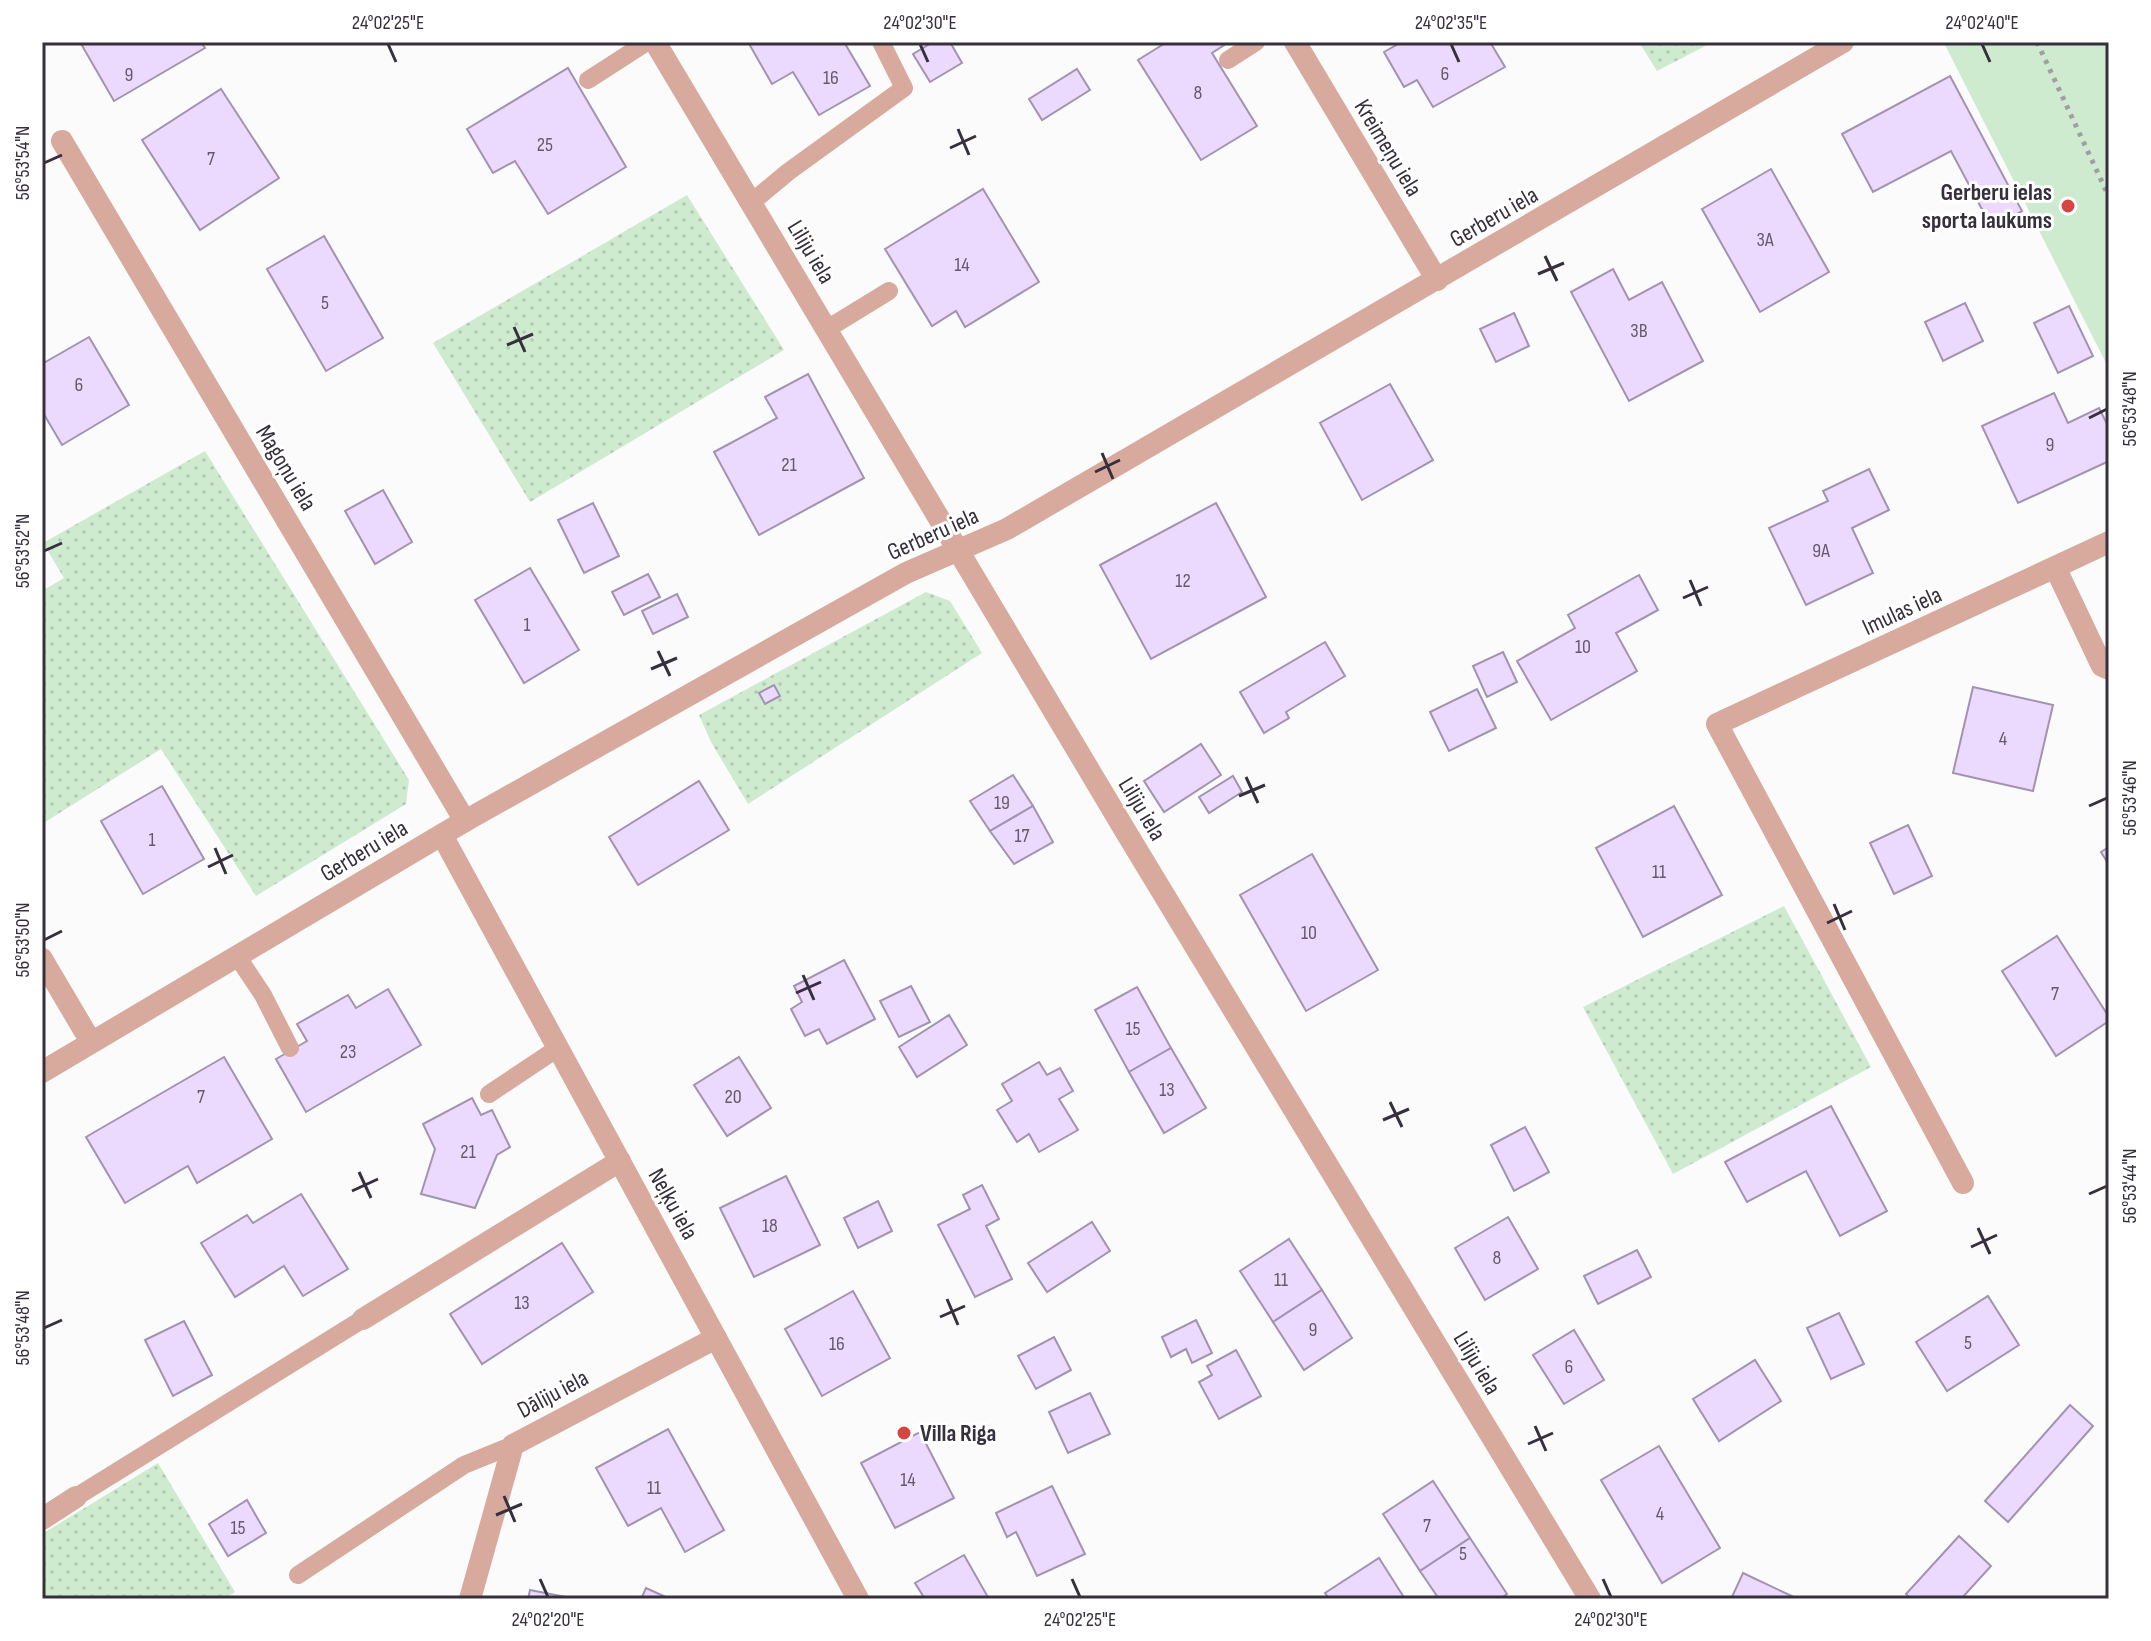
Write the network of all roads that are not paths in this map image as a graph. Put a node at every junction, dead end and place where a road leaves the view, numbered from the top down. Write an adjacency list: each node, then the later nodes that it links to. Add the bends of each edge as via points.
1 (647, 42): 8 (lane)
2 (655, 42): 10 (street, Liliju iela)
3 (881, 42): 10 (lane, via 904,88)
4 (1256, 42): 7 (lane)
5 (1295, 42): 11 (street, Kreimeņu iela)
6 (1843, 42): 11 (street, Gerberu iela)
7 (1228, 60)
8 (588, 80)
9 (62, 141): 18 (street, Magoņu iela)
10 (752, 202): 13 (street, Liliju iela)
11 (1437, 280): 15 (street, Gerberu iela, via 1007,529)
12 (889, 291): 13 (lane)
13 (827, 329): 15 (street, Liliju iela)
14 (2109, 542): 16 (street, Imulas iela)
15 (958, 550): 18 (street, Gerberu iela, via 906,573); 37 (street, Liliju iela)
16 (2056, 569): 17 (street, via 2102,666); 28 (street, Imulas iela, via 1717,724)
17 (2109, 669)
18 (465, 821): 19 (street, Gerberu iela)
19 (442, 835): 20 (street, Gerberu iela); 24 (street, Neļķu iela)
20 (237, 956): 22 (street, Gerberu iela); 23 (lane)
21 (42, 959): 22 (street)
22 (91, 1042): 25 (street, Gerberu iela)
23 (290, 1048)
24 (558, 1048): 26 (lane); 27 (street, Neļķu iela)
25 (42, 1072)
26 (489, 1094)
27 (620, 1161): 29 (street); 30 (street, Neļķu iela)
28 (1963, 1183)
29 (363, 1319): 32 (lane)
30 (716, 1338): 31 (street, Dāliju iela); 36 (street, Neļķu iela)
31 (513, 1445): 34 (lane, via 464,1465); 35 (street, Dāliju iela)
32 (76, 1497): 33 (street)
33 (42, 1519)
34 (298, 1575)
35 (470, 1599)
36 (858, 1599)
37 (1590, 1599)

